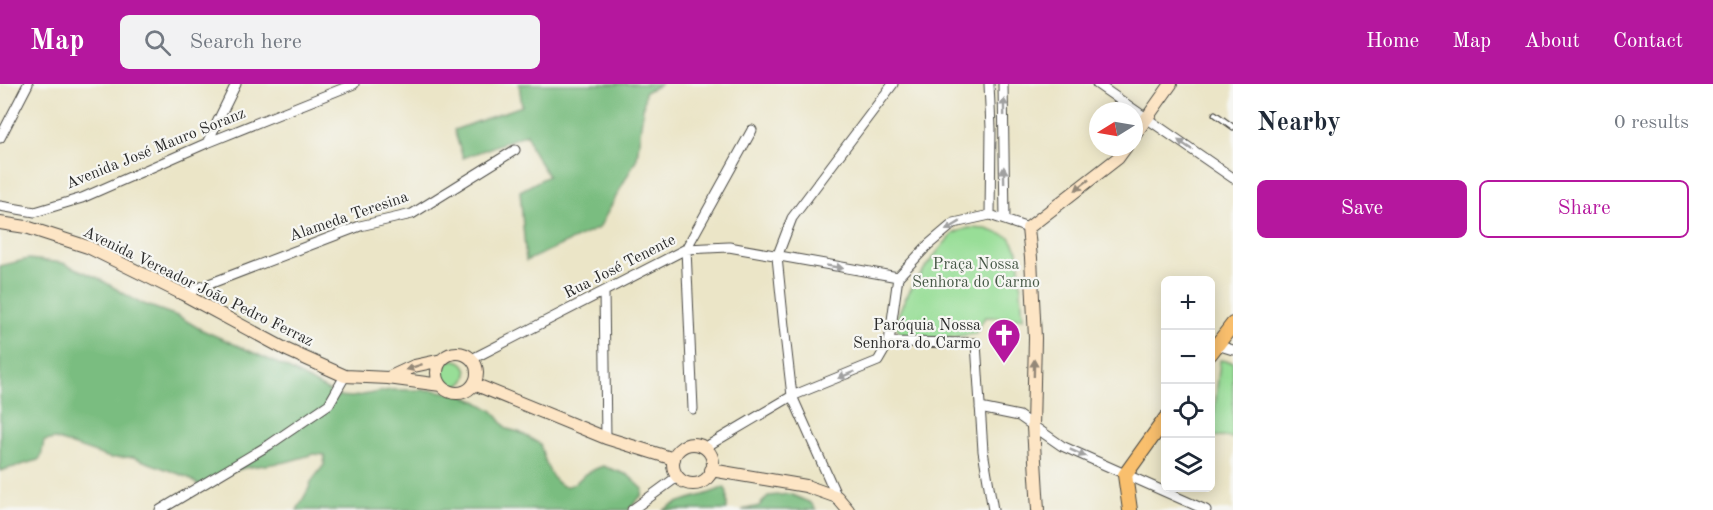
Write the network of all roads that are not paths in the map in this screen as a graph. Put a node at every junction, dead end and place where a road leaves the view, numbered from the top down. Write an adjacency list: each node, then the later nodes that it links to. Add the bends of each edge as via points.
1 (27, 84): 16 (street)
2 (236, 84): 17 (street)
3 (354, 84): 17 (street, Avenida José Mauro Soranz)
4 (893, 84): 27 (street, via 792,218)
5 (989, 84): 13 (street)
6 (1003, 84): 14 (street, one-way to 6)
7 (1097, 84): 10 (street)
8 (1171, 84): 10 (main road)
9 (1215, 114): 12 (lane)
10 (1147, 119): 11 (main road); 20 (street, one-way to 10)
11 (1143, 124)
12 (1233, 127)
13 (991, 128): 14 (street); 22 (street)
14 (1004, 129): 23 (street, one-way to 14)
15 (752, 130): 26 (street)
16 (0, 138)
17 (207, 143): 21 (street, Avenida José Mauro Soranz, via 82,198 35,212)
18 (515, 150): 30 (street, Alameda Teresina, via 412,214 360,226)
19 (1119, 156): 25 (main road, one-way to 25)
20 (1232, 175)
21 (0, 206)
22 (990, 215): 23 (street); 28 (street, one-way to 28, via 954,223)
23 (1005, 220): 25 (street)
24 (0, 223): 30 (main road, Avenida Vereador João Pedro Ferraz, via 88,247)
25 (1028, 228): 46 (main road, one-way to 25, via 1035,338)
26 (686, 249): 27 (street, Rua José Tenente, via 729,247); 29 (street, Rua José Tenente); 44 (street)
27 (777, 256): 28 (street, Rua José Tenente, one-way to 28); 42 (street)
28 (898, 277): 32 (street)
29 (604, 292): 36 (street, Rua José Tenente); 47 (street)
30 (183, 294): 38 (main road, Avenida Vereador João Pedro Ferraz, via 286,350)
31 (1233, 324): 33 (main road)
32 (889, 342): 42 (street, one-way to 42, via 878,361); 43 (street, via 976,343)
33 (1215, 349)
34 (1215, 350): 35 (street)
35 (1233, 350)
36 (472, 359): 37 (main road, via 460,353); 40 (main road, via 477,371)
37 (442, 360): 39 (main road, Avenida Vereador João Pedro Ferraz, one-way to 39, via 414,366); 41 (main road, via 437,372)
38 (345, 376): 39 (main road, Avenida Vereador João Pedro Ferraz); 54 (street, via 329,404 270,445)
39 (388, 378): 41 (main road, Avenida Vereador João Pedro Ferraz)
40 (474, 384): 41 (main road, via 458,393); 47 (main road)
41 (441, 385)
42 (792, 396): 48 (street); 53 (street)
43 (980, 408): 46 (street, via 1020,416); 57 (street)
44 (693, 409)
45 (1161, 425): 51 (main road)
46 (1033, 427): 51 (street, one-way to 51, via 1062,446); 58 (main road)
47 (606, 438): 49 (main road)
48 (704, 448): 49 (main road, via 686,445); 50 (main road, via 712,458)
49 (674, 459): 52 (main road)
50 (711, 470): 52 (main road, via 708,477 696,484); 53 (main road, via 806,486)
51 (1125, 475): 59 (main road); 60 (street)
52 (677, 477): 55 (street)
53 (837, 497): 56 (main road)
54 (160, 510)
55 (633, 510)
56 (848, 510)
57 (993, 510)
58 (1038, 510)
59 (1130, 510)
60 (1206, 510)

